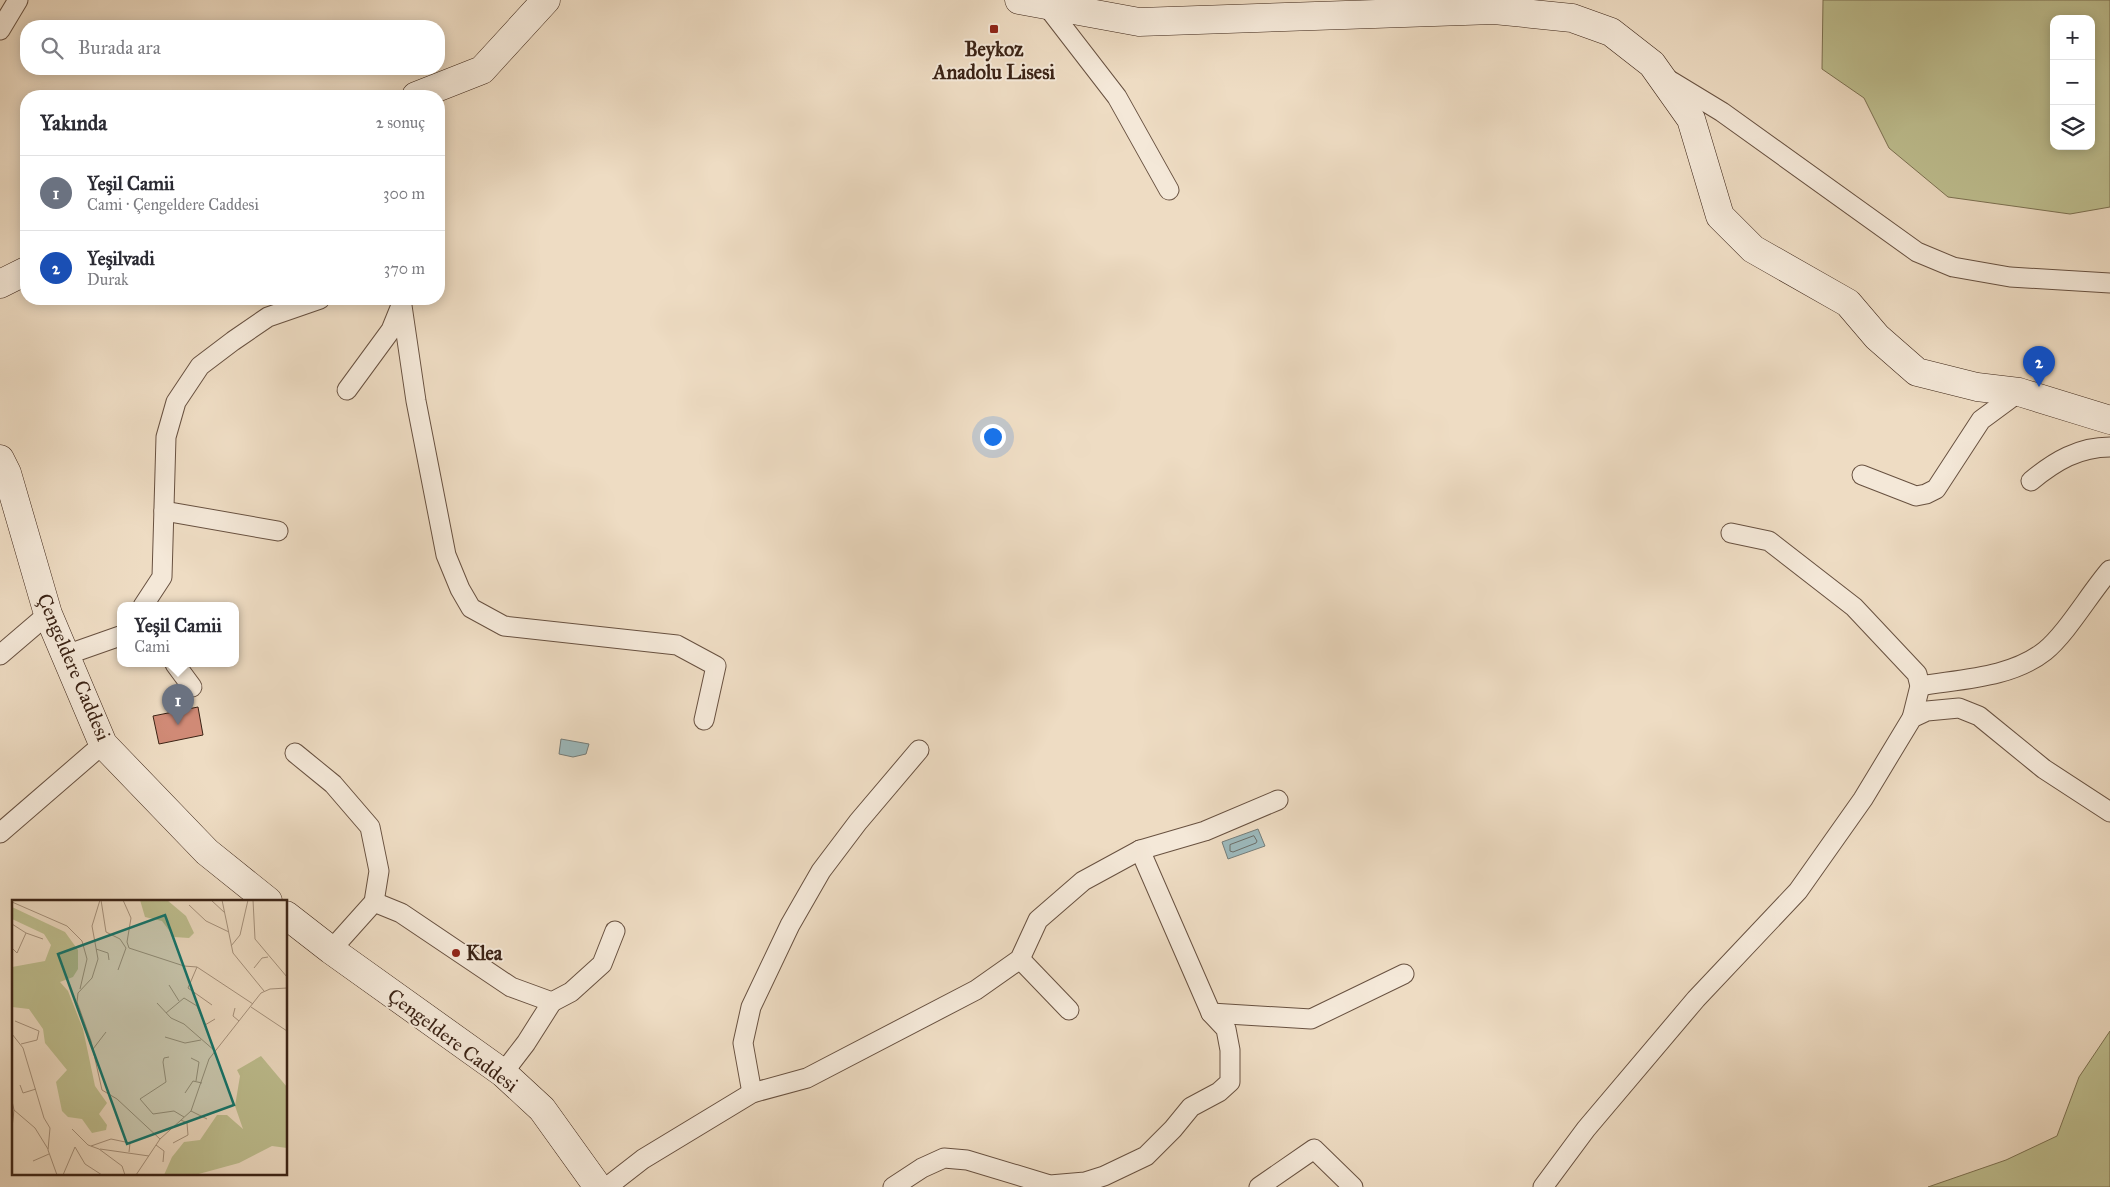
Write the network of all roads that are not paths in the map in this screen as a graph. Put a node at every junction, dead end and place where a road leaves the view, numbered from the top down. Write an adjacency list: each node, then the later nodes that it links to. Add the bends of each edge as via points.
1 (18, 0): 5 (street)
2 (546, 0): 7 (street, via 482,70)
3 (1019, 0): 4 (street)
4 (1046, 5): 6 (street, via 1139,22 1494,10 1572,18 1611,32 1652,64); 8 (street, via 1117,98)
5 (0, 30)
6 (1659, 74): 10 (street, via 1722,112 1917,252 1953,267 2010,277); 16 (street, via 1691,119 1720,216 1753,249 1848,303 1877,337 1917,372 1977,387)
7 (431, 90)
8 (1170, 190)
9 (20, 274): 11 (street)
10 (2110, 283)
11 (0, 284)
12 (303, 305): 22 (street, via 268,317 200,366 176,402 166,438)
13 (400, 305): 15 (street, via 391,330)
14 (403, 305): 35 (street, via 416,401 446,555 471,608 504,626 676,645 716,666)
15 (347, 390)
16 (2019, 392): 17 (street); 20 (street, via 1981,420 1936,489 1916,496)
17 (2110, 420)
18 (2110, 447): 21 (street, via 2095,447 2064,457)
19 (0, 459): 27 (street, Çengeldere Caddesi, via 7,473)
20 (1862, 475)
21 (2031, 480)
22 (164, 511): 23 (street); 26 (street, via 162,577)
23 (278, 530)
24 (1731, 533): 32 (street, via 1769,542 1854,607 1916,674)
25 (2110, 570): 32 (street, via 2046,650 2028,663 1995,673)
26 (146, 602)
27 (48, 614): 29 (street, Çengeldere Caddesi); 30 (street)
28 (117, 637): 29 (street)
29 (66, 655): 36 (street, Çengeldere Caddesi)
30 (0, 656)
31 (177, 667): 33 (street)
32 (1920, 686): 34 (street)
33 (192, 687)
34 (1912, 718): 40 (street, via 1927,711 1959,708 1979,716 2044,769); 60 (street, via 1863,799 1798,891 1696,999 1586,1129)
35 (704, 720)
36 (103, 744): 41 (street); 43 (street, Çengeldere Caddesi, via 207,852)
37 (919, 750): 54 (street, via 821,871 790,925 751,1006 743,1043)
38 (295, 753): 44 (street, via 333,784 370,827 379,871)
39 (1278, 800): 42 (street, via 1205,831)
40 (2110, 812)
41 (0, 833)
42 (1140, 850): 48 (street, via 1083,881 1038,920); 52 (street)
43 (267, 900)
44 (374, 902): 47 (street); 50 (street, via 401,912 511,987)
45 (288, 917): 47 (street, Çengeldere Caddesi)
46 (615, 931): 50 (street, via 602,964 571,992)
47 (331, 950): 53 (street, Çengeldere Caddesi)
48 (1020, 960): 51 (street); 54 (street, via 976,990 807,1078)
49 (1404, 974): 52 (street, via 1311,1019)
50 (552, 1002): 53 (street)
51 (1069, 1010)
52 (1211, 1013): 57 (street, via 1226,1029 1230,1082 1219,1092 1190,1107 1146,1156 1085,1182 1050,1185 967,1160 944,1158)
53 (503, 1073): 55 (street, Çengeldere Caddesi, via 542,1109)
54 (752, 1093): 56 (street, via 643,1159)
55 (598, 1187)
56 (607, 1187)
57 (894, 1187)
58 (1259, 1187): 59 (street, via 1314,1149)
59 (1353, 1187)
60 (1543, 1187)

